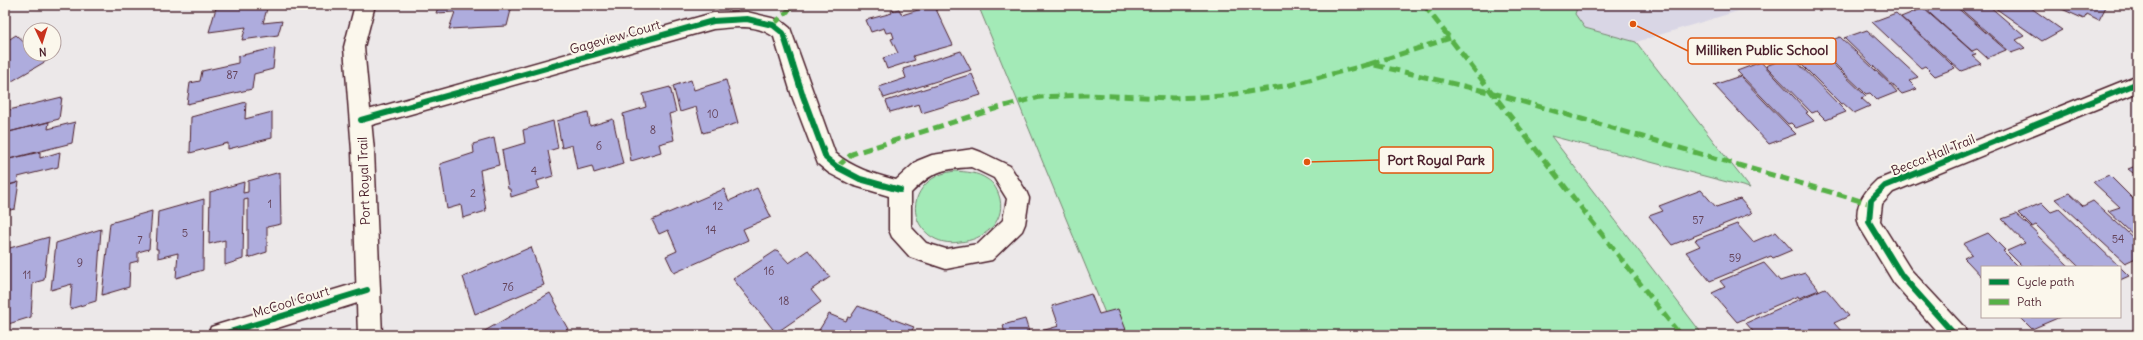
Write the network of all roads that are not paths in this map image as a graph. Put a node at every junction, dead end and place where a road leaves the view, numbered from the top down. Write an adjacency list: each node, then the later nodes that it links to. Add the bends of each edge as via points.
1 (365, 5): 3 (street, Port Royal Trail, via 354,47)
2 (2138, 83): 8 (street, Becca Hall Trail, via 1885,186 1871,200 1869,222 1902,276)
3 (361, 120): 4 (street, Gageview Court, via 713,21 747,20 773,25 783,33 826,158 860,179); 5 (street, Port Royal Trail)
4 (900, 190): 4 (street, via 900,230 918,250 946,259 984,253 1014,224 1018,198 1002,172 973,158 938,161 918,171)
5 (368, 290): 6 (street, McCool Court); 7 (street, Port Royal Trail)
6 (220, 335)
7 (370, 335)
8 (1955, 335)

